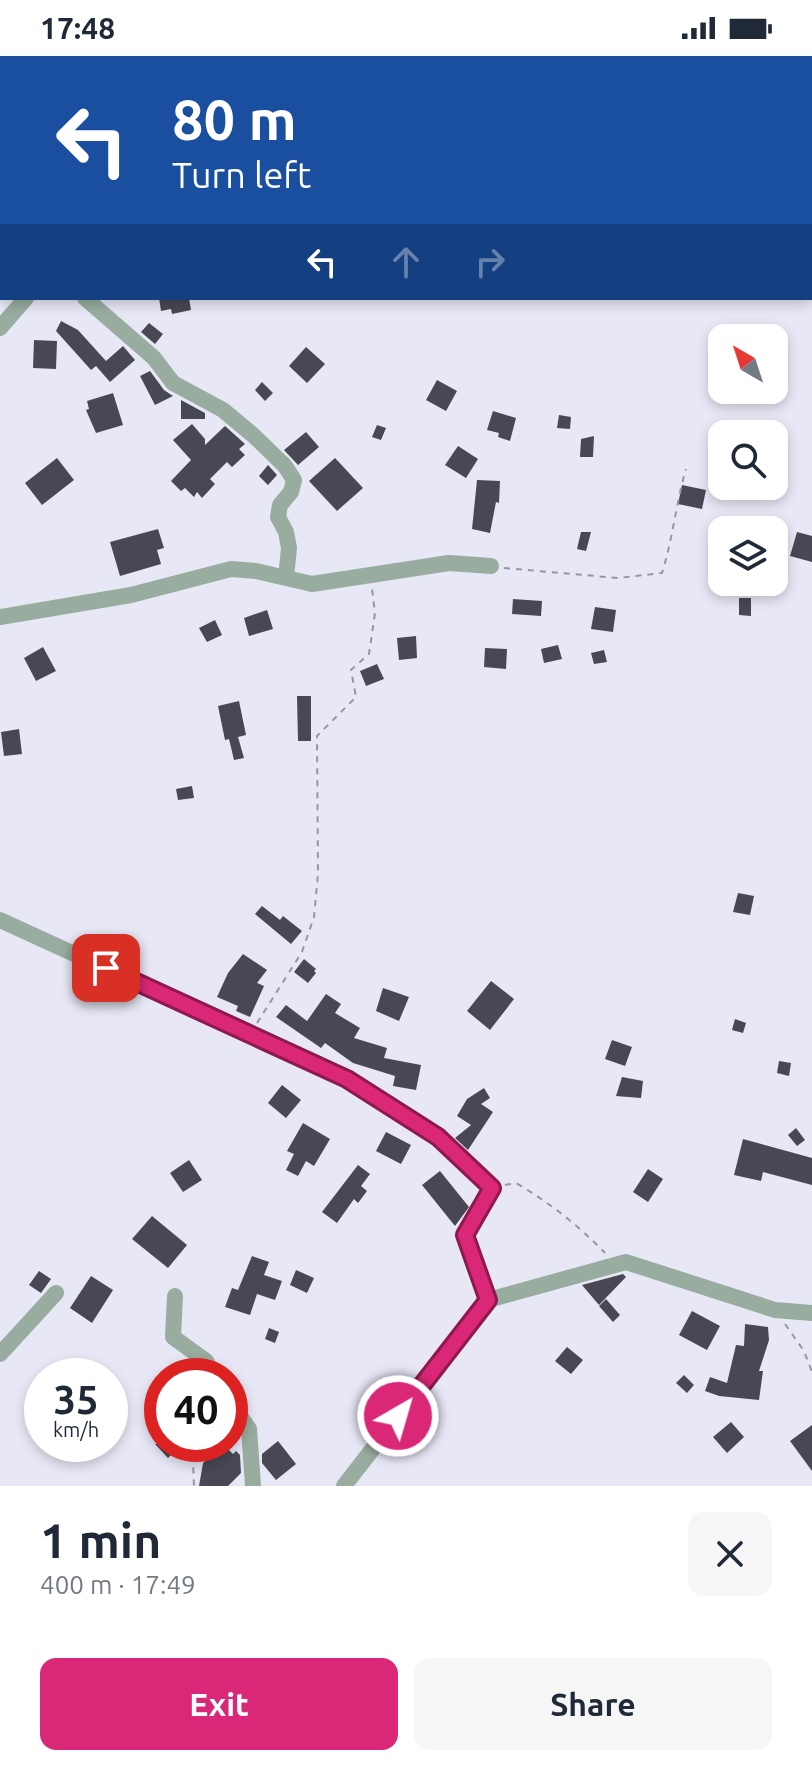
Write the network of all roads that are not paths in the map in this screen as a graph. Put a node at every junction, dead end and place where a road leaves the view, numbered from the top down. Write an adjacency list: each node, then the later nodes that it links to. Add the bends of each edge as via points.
1 (24, 300): 3 (street)
2 (87, 300): 5 (street, via 154,358 173,383 223,410 285,466 294,480 278,517 289,548)
3 (0, 328)
4 (491, 566): 5 (street, via 449,563 312,584)
5 (286, 578): 6 (street, via 231,569 131,595)
6 (0, 617)
7 (0, 920): 10 (street, via 347,1079 438,1137 492,1188 465,1235)
8 (56, 1293): 12 (street)
9 (175, 1296): 13 (street, via 173,1337)
10 (488, 1300): 11 (street, via 626,1262 775,1310); 16 (street)
11 (812, 1313)
12 (0, 1354)
13 (202, 1358)
14 (248, 1428): 15 (street)
15 (253, 1486)
16 (344, 1486)

